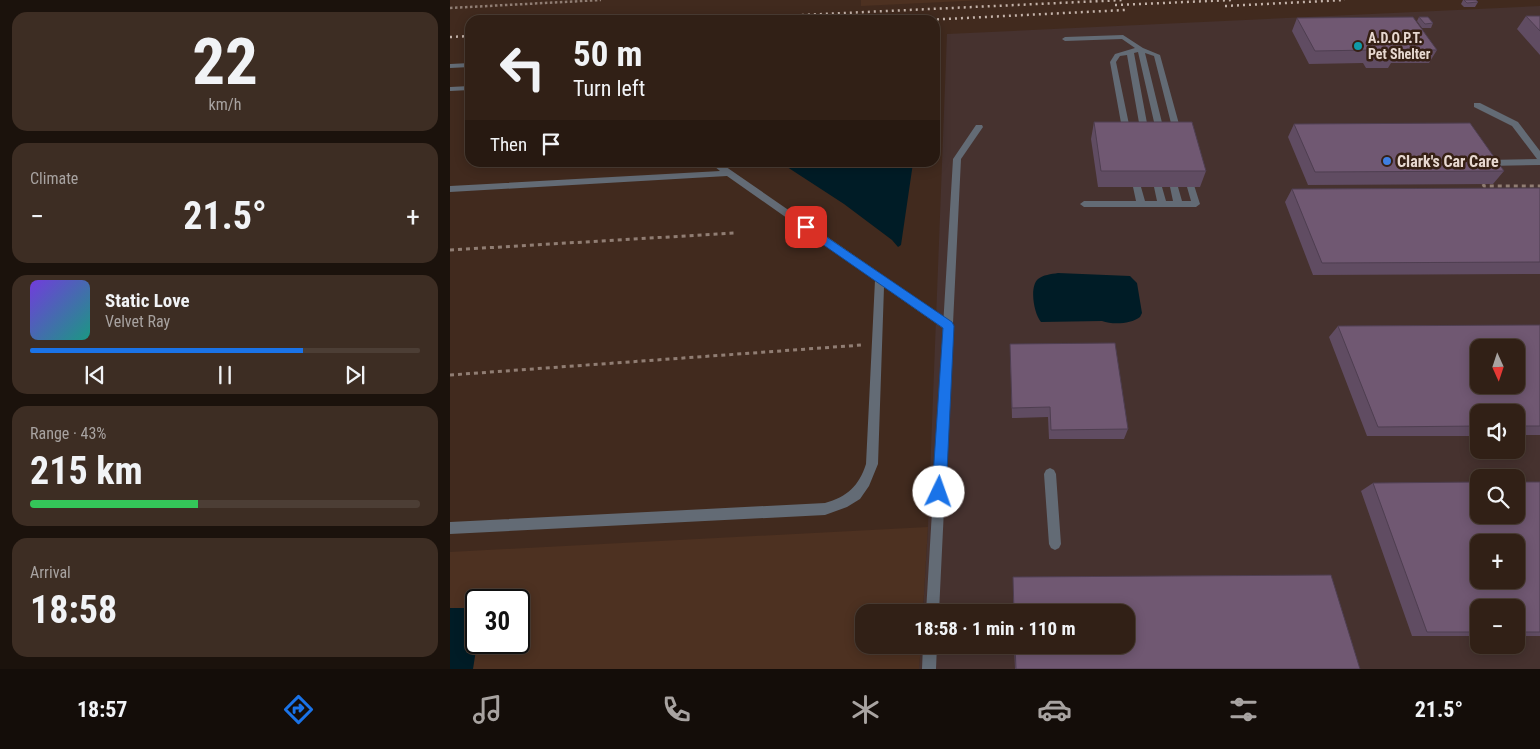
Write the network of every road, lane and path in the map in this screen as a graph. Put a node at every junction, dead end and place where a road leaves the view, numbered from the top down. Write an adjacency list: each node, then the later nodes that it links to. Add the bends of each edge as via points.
1 (601, 0): 2 (path)
2 (450, 8)
3 (1066, 39): 4 (street, via 1123,37)
4 (1141, 48): 5 (street); 12 (street, via 1157,55); 15 (street)
5 (1130, 52): 13 (street, via 1117,55 1113,62); 14 (street)
6 (465, 65): 7 (street)
7 (450, 66)
8 (465, 88): 9 (street)
9 (450, 89)
10 (1477, 105): 16 (street, via 1515,124)
11 (979, 127): 35 (street, via 957,159)
12 (1178, 138)
13 (1128, 139)
14 (1147, 139)
15 (1162, 139)
16 (1540, 157)
17 (1540, 162): 18 (street)
18 (1478, 163)
19 (720, 167): 20 (street)
20 (728, 173): 27 (street); 34 (street)
21 (1483, 184): 22 (path)
22 (1540, 186)
23 (1137, 187): 29 (street)
24 (1158, 187): 30 (street)
25 (1174, 187): 31 (street)
26 (1191, 187): 31 (street, via 1196,204)
27 (450, 189)
28 (1084, 204): 29 (street)
29 (1141, 204): 30 (street)
30 (1162, 204): 31 (street)
31 (1178, 204)
32 (735, 233): 33 (path)
33 (450, 250)
34 (880, 278): 35 (street); 36 (street)
35 (948, 326): 41 (street)
36 (877, 344): 37 (path); 39 (street, via 872,464 867,481 857,495 842,505 824,509)
37 (450, 375)
38 (1050, 474): 40 (street)
39 (450, 528)
40 (1055, 544)
41 (932, 604)
42 (930, 654): 43 (street)
43 (929, 669)

